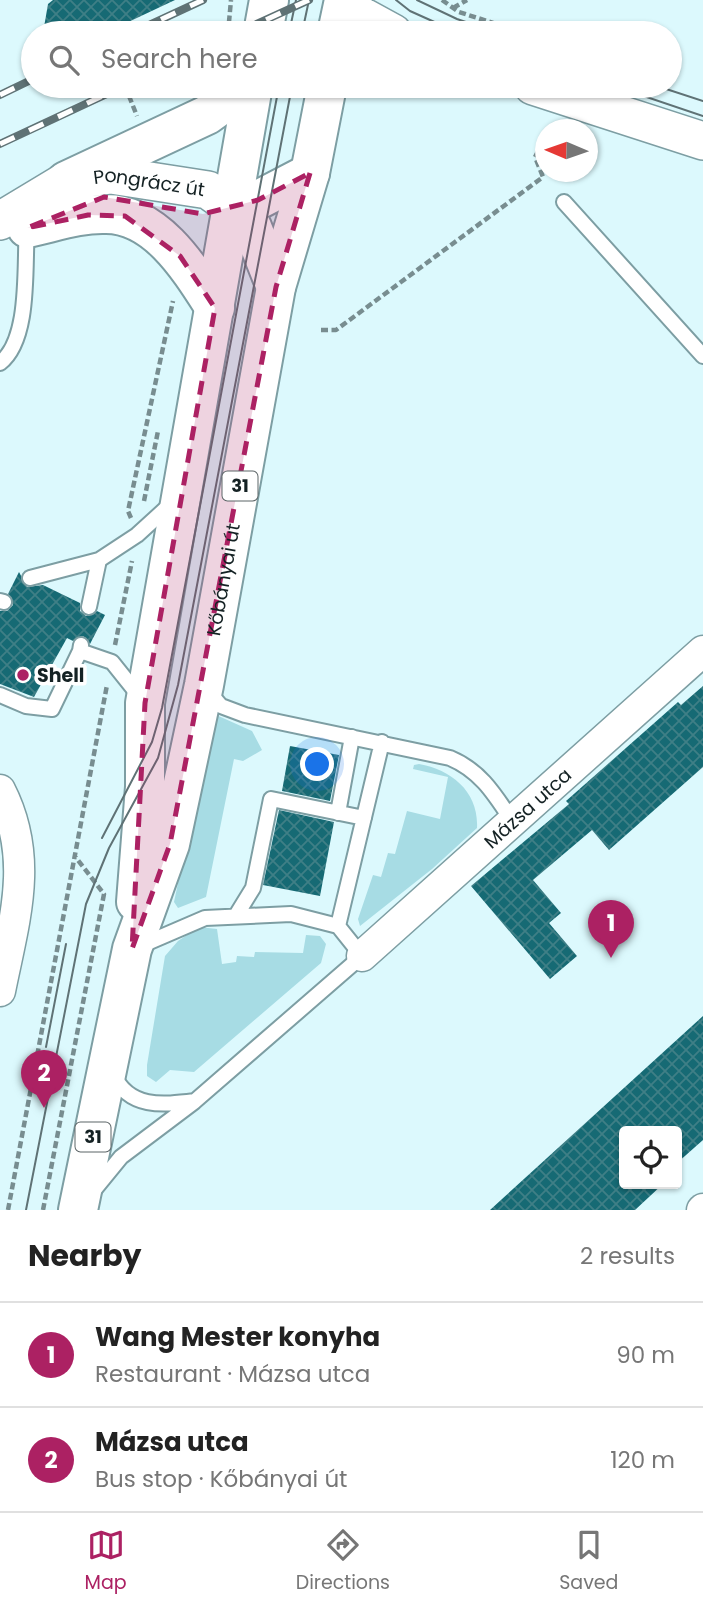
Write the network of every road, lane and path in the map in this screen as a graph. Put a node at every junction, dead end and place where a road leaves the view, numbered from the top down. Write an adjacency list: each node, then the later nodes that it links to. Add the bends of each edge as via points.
1 (345, 0): 5 (main road); 6 (street)
2 (442, 0): 4 (path)
3 (467, 0): 4 (path)
4 (453, 8): 7 (path)
5 (340, 21)
6 (371, 21)
7 (490, 21)
8 (228, 98): 14 (main road, via 207,115)
9 (251, 98): 17 (main road, Kőbányai út / 31)
10 (325, 98): 13 (main road, Kőbányai út / 31)
11 (570, 98): 12 (street)
12 (703, 141)
13 (310, 173): 17 (main road, via 258,200); 20 (main road, Kőbányai út / 31)
14 (66, 181): 17 (street, Pongrácz út, via 111,175 149,178 208,190); 18 (street, Pongrácz út)
15 (536, 182): 22 (path, via 336,330)
16 (564, 202): 23 (lane)
17 (231, 206): 18 (street, Pongrácz út, via 203,214 104,197); 20 (main road, via 252,228); 21 (main road, Kőbányai út / 31)
18 (9, 229): 19 (main road, via 88,215 125,216 144,225); 24 (lane, via 21,331)
19 (180, 256): 21 (main road); 26 (path, via 128,511)
20 (276, 286): 32 (main road, Kőbányai út / 31)
21 (215, 308): 25 (main road, Kőbányai út / 31)
22 (321, 330)
23 (703, 356)
24 (0, 363)
25 (181, 495): 26 (lane); 34 (main road, Kőbányai út / 31)
26 (137, 535): 27 (lane); 31 (path)
27 (99, 560): 28 (lane); 29 (lane)
28 (30, 578)
29 (89, 607)
30 (703, 652): 40 (street, Mázsa utca)
31 (112, 662): 33 (lane, via 80,648 52,709 26,706); 34 (lane); 41 (path)
32 (204, 685): 35 (lane, via 221,706 245,715); 44 (main road, Kőbányai út / 31, via 170,844)
33 (0, 695)
34 (145, 703): 44 (main road, Kőbányai út / 31, via 145,787)
35 (352, 737): 36 (lane); 38 (lane)
36 (382, 742): 39 (lane); 40 (lane, via 465,764 491,788)
37 (0, 790): 46 (street, via 17,829 21,864)
38 (338, 813): 39 (lane); 42 (lane, via 271,799 253,888)
39 (364, 818): 43 (lane)
40 (513, 822): 45 (street, Mázsa utca)
41 (73, 854): 49 (path); 50 (path, via 104,894)
42 (237, 914): 43 (lane, via 291,914); 44 (lane, via 205,918)
43 (338, 926): 45 (lane)
44 (132, 950): 47 (main road, Kőbányai út / 31)
45 (362, 956): 48 (lane, Mázsa utca)
46 (0, 992)
47 (108, 1063): 48 (lane, via 120,1089 133,1098 167,1104); 51 (main road, Kőbányai út / 31)
48 (195, 1101): 52 (lane, Mázsa utca, via 121,1157 97,1185)
49 (8, 1210)
50 (43, 1210)
51 (78, 1210)
52 (84, 1210)

